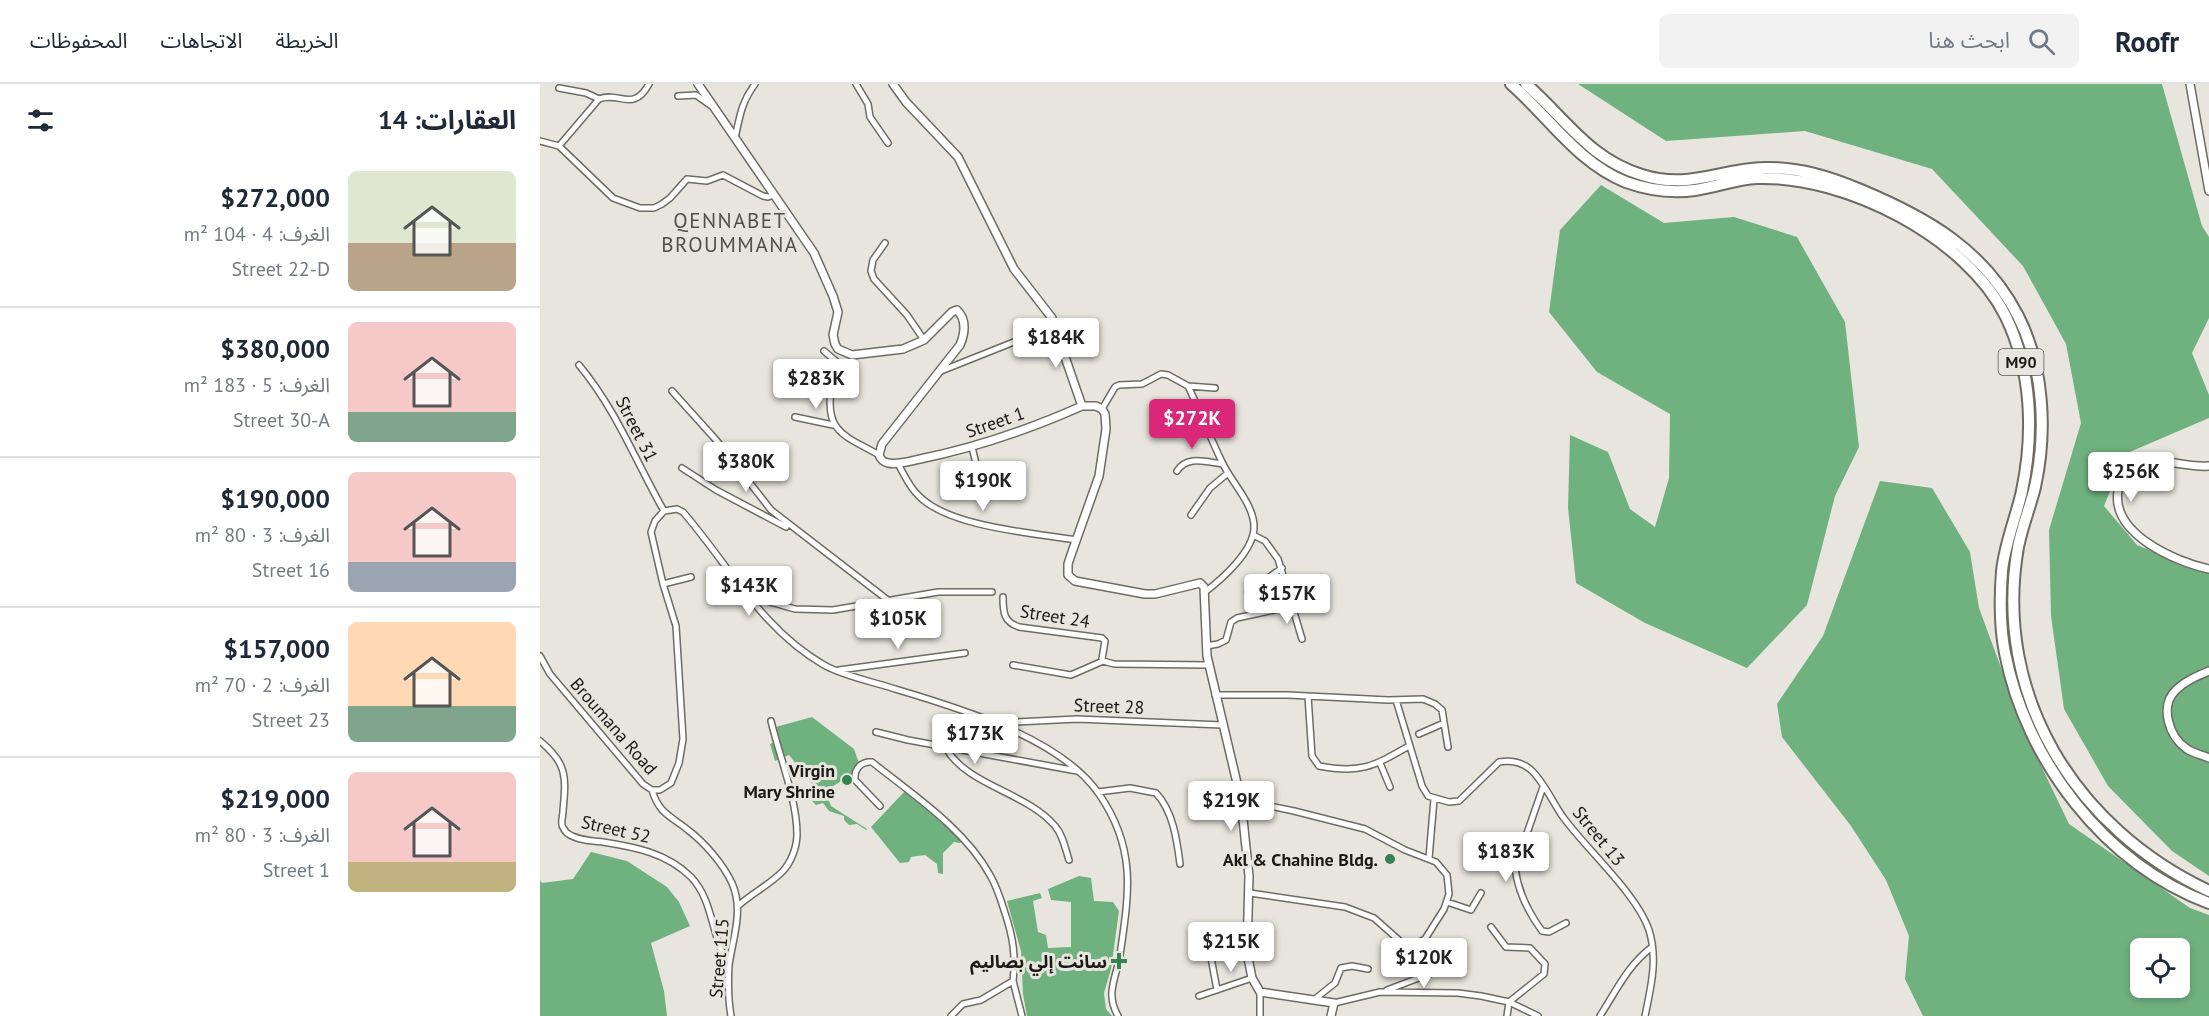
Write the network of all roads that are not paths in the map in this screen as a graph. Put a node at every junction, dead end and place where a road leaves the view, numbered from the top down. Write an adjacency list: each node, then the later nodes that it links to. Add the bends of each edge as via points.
1 (649, 84): 11 (street, via 633,100)
2 (698, 84): 12 (street)
3 (755, 84): 13 (street, via 739,114)
4 (856, 84): 15 (street, via 868,104 870,117)
5 (893, 84): 20 (street, via 958,157 1014,269 1049,312)
6 (1511, 84): 96 (highway, M90, via 1575,149 1624,181 1672,191 1778,178 1847,193 1926,232 1954,252 1991,292 2018,351 2028,399 2028,452 2002,570 2002,615 2004,652 2030,732 2068,794 2118,848 2166,882)
7 (1526, 84): 92 (highway, M90, via 1585,144 1628,171 1675,182 1766,168 1818,174 1904,209 1941,229 1992,275 2020,320 2031,352 2042,417 2037,474 2018,546 2012,596 2022,673 2031,703 2059,762 2106,821 2162,867)
8 (2190, 84): 17 (street)
9 (559, 88): 11 (street)
10 (678, 96): 12 (street, via 696,95)
11 (599, 99): 16 (street)
12 (714, 107): 13 (street)
13 (735, 138): 18 (street)
14 (540, 141): 16 (street)
15 (888, 143)
16 (559, 147): 18 (street, via 606,193 640,208 662,204 687,178 707,181 719,175 728,176 763,196)
17 (2209, 191)
18 (774, 195): 21 (street, via 814,253 833,296 838,312 833,335 838,349 852,355 872,353 903,349)
19 (885, 243): 21 (street, via 873,260 874,279)
20 (1054, 326): 24 (street); 28 (street)
21 (924, 340): 24 (street, via 952,312 960,312 964,336)
22 (824, 351): 31 (street, via 837,362 829,406)
23 (579, 365): 41 (street, Street 31, via 618,421)
24 (941, 371): 33 (street, via 882,444)
25 (1188, 386): 26 (street); 29 (street, via 1161,374 1142,384 1119,385); 35 (street)
26 (1215, 388)
27 (672, 391): 43 (street, via 771,510)
28 (1082, 406): 29 (street, Street 1); 32 (street, Street 1)
29 (1102, 409): 45 (street, via 1106,420 1099,476)
30 (795, 417): 31 (street)
31 (833, 425): 33 (street)
32 (972, 447): 34 (street, Street 1); 40 (street)
33 (879, 455): 34 (street, via 886,463)
34 (898, 464): 45 (street, via 918,495 946,513 996,527)
35 (1223, 464): 38 (street, via 1188,461); 39 (street)
36 (2209, 466): 47 (street, via 2151,461 2127,473 2118,496 2125,520 2148,543 2179,560)
37 (682, 468): 43 (street)
38 (1177, 471)
39 (1228, 473): 42 (street, via 1210,488); 44 (street, via 1251,512)
40 (980, 480)
41 (664, 511): 49 (street, Broumana Road, via 651,532); 53 (street, via 683,512)
42 (1191, 515)
43 (801, 535): 55 (street)
44 (1253, 535): 46 (street, via 1270,546); 51 (street, via 1231,571)
45 (1076, 540): 51 (street, via 1068,564 1068,576 1075,581 1145,594 1200,583)
46 (1282, 568): 52 (street); 56 (street)
47 (2209, 569)
48 (691, 577): 49 (street)
49 (663, 584): 84 (street, Broumana Road, via 676,626 683,739 671,783)
50 (992, 592): 55 (street, via 938,592)
51 (1205, 592): 58 (street)
52 (1248, 592)
53 (745, 594): 55 (street, via 812,610 844,610); 64 (street, via 799,648)
54 (1003, 597): 61 (street, Street 24, via 1004,615 1012,625 1102,638)
55 (888, 601)
56 (1293, 606): 57 (street); 58 (street, via 1237,618 1231,622 1226,640)
57 (1302, 639)
58 (1206, 646): 63 (street)
59 (965, 653): 64 (street)
60 (540, 656): 84 (street, Broumana Road, via 579,710)
61 (1103, 661): 62 (street, via 1071,675); 63 (street)
62 (1013, 664)
63 (1209, 665): 66 (street)
64 (835, 670): 70 (street)
65 (2209, 671): 79 (street, via 2176,690 2170,699 2168,716 2169,727 2181,744)
66 (1215, 695): 67 (street); 72 (street)
67 (1308, 696): 68 (street); 80 (street, via 1314,762 1342,769 1362,769)
68 (1396, 700): 71 (street, via 1430,701 1442,710); 76 (street)
69 (771, 721): 97 (street, via 793,803 795,847 782,872)
70 (994, 723): 72 (street, Street 28, via 1077,719); 81 (street, via 1038,744)
71 (1444, 723): 74 (street); 77 (street)
72 (1222, 724): 87 (street)
73 (876, 732): 78 (street)
74 (1419, 734)
75 (540, 741): 103 (street, Street 52, via 561,766 562,825 566,832 646,851 679,867 702,894 718,946)
76 (1409, 746): 80 (street); 86 (street, via 1424,791)
77 (1448, 747)
78 (946, 748): 81 (street); 90 (street, via 956,763 1052,822)
79 (2209, 758)
80 (1380, 763): 82 (street)
81 (1079, 771): 85 (street)
82 (1390, 787)
83 (1543, 787): 86 (street, Street 13, via 1527,767 1507,761 1499,762 1460,801); 98 (street, via 1515,868 1516,877 1519,891 1542,931 1549,932); 100 (street, Street 13, via 1631,899 1645,921)
84 (652, 790): 97 (street, Street 115, via 656,804 704,844 722,868 732,883)
85 (1098, 792): 91 (street, via 1130,788 1156,793 1166,806); 117 (street, via 1118,827 1126,860 1127,889 1111,998)
86 (1434, 799): 89 (street)
87 (1241, 800): 89 (street, via 1365,829); 93 (street)
88 (880, 806): 106 (street, via 855,780 860,764 872,762 948,824 982,861 997,887 1010,928 1015,957)
89 (1430, 858): 95 (street, via 1447,875)
90 (1069, 860)
91 (1180, 864)
92 (2209, 891)
93 (1250, 893): 95 (street, via 1345,907 1374,918 1400,941 1413,945 1425,939); 105 (street, via 1247,953)
94 (1481, 893): 95 (street, via 1471,910)
95 (1447, 902)
96 (2209, 903)
97 (738, 906): 103 (street, Street 115)
98 (1566, 923)
99 (1491, 927): 112 (street, via 1506,947 1530,948 1545,964 1544,974)
100 (1652, 947): 122 (street, via 1628,970); 123 (street, Street 13, via 1654,964)
101 (1195, 948): 107 (street, via 1204,947 1210,952)
102 (1461, 962): 109 (street)
103 (729, 965): 114 (street, Street 115)
104 (1368, 969): 111 (street, via 1341,968 1335,983)
105 (1252, 978): 107 (street); 108 (street)
106 (1013, 981): 115 (street, via 981,1000 963,1004); 116 (street)
107 (1217, 990): 110 (street)
108 (1260, 992): 111 (street); 118 (street)
109 (1380, 992): 112 (street, via 1458,993); 113 (street)
110 (1199, 996)
111 (1315, 999): 113 (street)
112 (1509, 1002): 120 (street); 121 (street)
113 (1334, 1003): 119 (street)
114 (731, 1016)
115 (951, 1016)
116 (1022, 1016)
117 (1118, 1016)
118 (1260, 1016)
119 (1331, 1016)
120 (1507, 1016)
121 (1538, 1016)
122 (1600, 1016)
123 (1645, 1016)

